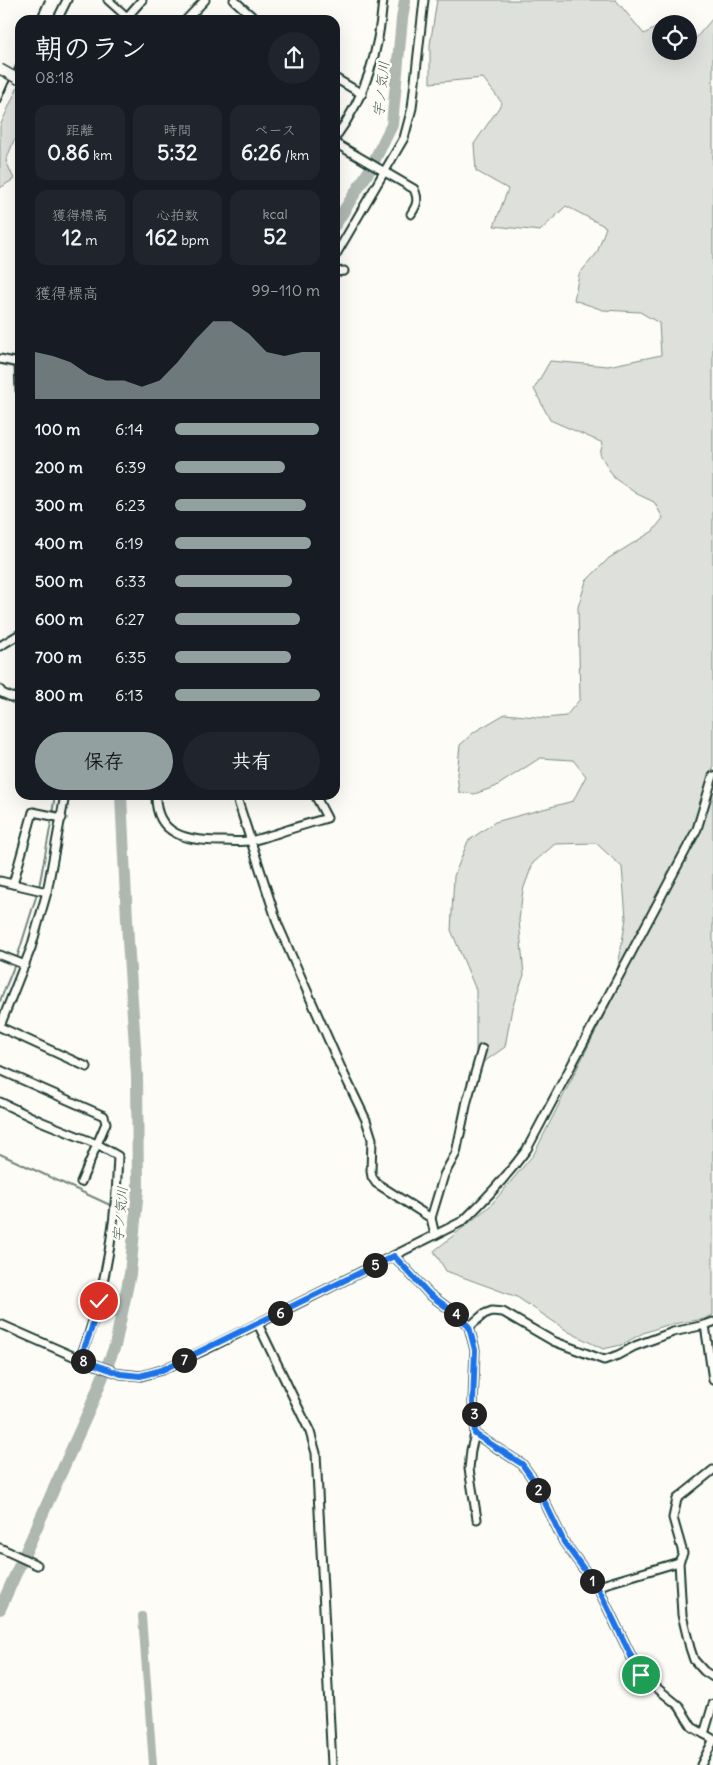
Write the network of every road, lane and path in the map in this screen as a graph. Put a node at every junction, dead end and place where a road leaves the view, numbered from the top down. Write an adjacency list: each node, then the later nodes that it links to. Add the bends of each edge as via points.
1 (66, 0): 8 (street)
2 (108, 0): 9 (street)
3 (142, 0): 10 (street)
4 (204, 0): 11 (street)
5 (234, 0): 12 (street)
6 (383, 0): 16 (street, via 374,61)
7 (424, 0): 19 (street, via 412,108 404,138)
8 (59, 15)
9 (123, 15)
10 (130, 15)
11 (190, 15)
12 (250, 15)
13 (0, 69): 14 (main road, bridge)
14 (15, 77)
15 (340, 81): 16 (street)
16 (362, 94): 17 (street)
17 (340, 130)
18 (340, 145): 19 (street)
19 (385, 172): 20 (street, via 414,190 417,205); 21 (street)
20 (412, 214)
21 (340, 248)
22 (340, 271): 23 (street)
23 (344, 271)
24 (0, 360): 25 (street)
25 (15, 362)
26 (15, 637): 27 (street)
27 (0, 646)
28 (0, 690): 29 (street)
29 (15, 697)
30 (713, 776): 50 (street, via 697,829 527,1148 476,1209 463,1221)
31 (64, 800): 35 (street)
32 (156, 800): 36 (street, via 159,817 182,836 200,840)
33 (238, 800): 36 (street)
34 (318, 800): 36 (street, via 327,818)
35 (62, 818): 38 (street, via 34,812); 39 (street)
36 (250, 841): 49 (street, via 278,925 366,1120 372,1139 372,1177 376,1183)
37 (0, 881): 38 (street)
38 (13, 884): 39 (street)
39 (47, 892): 41 (street)
40 (0, 955): 41 (street)
41 (25, 965): 42 (street)
42 (0, 1027): 44 (street)
43 (482, 1049): 49 (street, via 456,1153 444,1175)
44 (87, 1067)
45 (0, 1070): 47 (street, via 104,1116 106,1122)
46 (0, 1102): 47 (street)
47 (97, 1144): 48 (street); 57 (street, via 118,1156 116,1204 99,1301)
48 (81, 1182)
49 (431, 1218): 50 (street)
50 (435, 1235): 51 (street)
51 (394, 1256): 54 (street); 56 (street, via 429,1294)
52 (713, 1322): 55 (street)
53 (0, 1324): 57 (street)
54 (258, 1324): 57 (street, via 162,1370 140,1376 121,1374); 70 (street, via 309,1429 316,1453)
55 (705, 1325): 56 (street, via 673,1332 604,1360 553,1341 504,1312 484,1314); 58 (street)
56 (469, 1327): 59 (street, via 475,1350)
57 (81, 1360)
58 (713, 1380)
59 (475, 1434): 61 (street, via 470,1469); 65 (street, via 522,1464 535,1482 564,1542)
60 (713, 1470): 63 (street, via 677,1499 673,1518 683,1553)
61 (477, 1519)
62 (2, 1549): 64 (street)
63 (679, 1562): 65 (street, via 605,1584); 66 (street, via 682,1615 690,1648 694,1660)
64 (37, 1565)
65 (599, 1590): 68 (street, via 634,1666 679,1706 692,1727)
66 (713, 1677)
67 (713, 1704): 68 (street)
68 (704, 1734): 69 (street)
69 (713, 1740): 71 (street)
70 (332, 1765)
71 (701, 1765)

